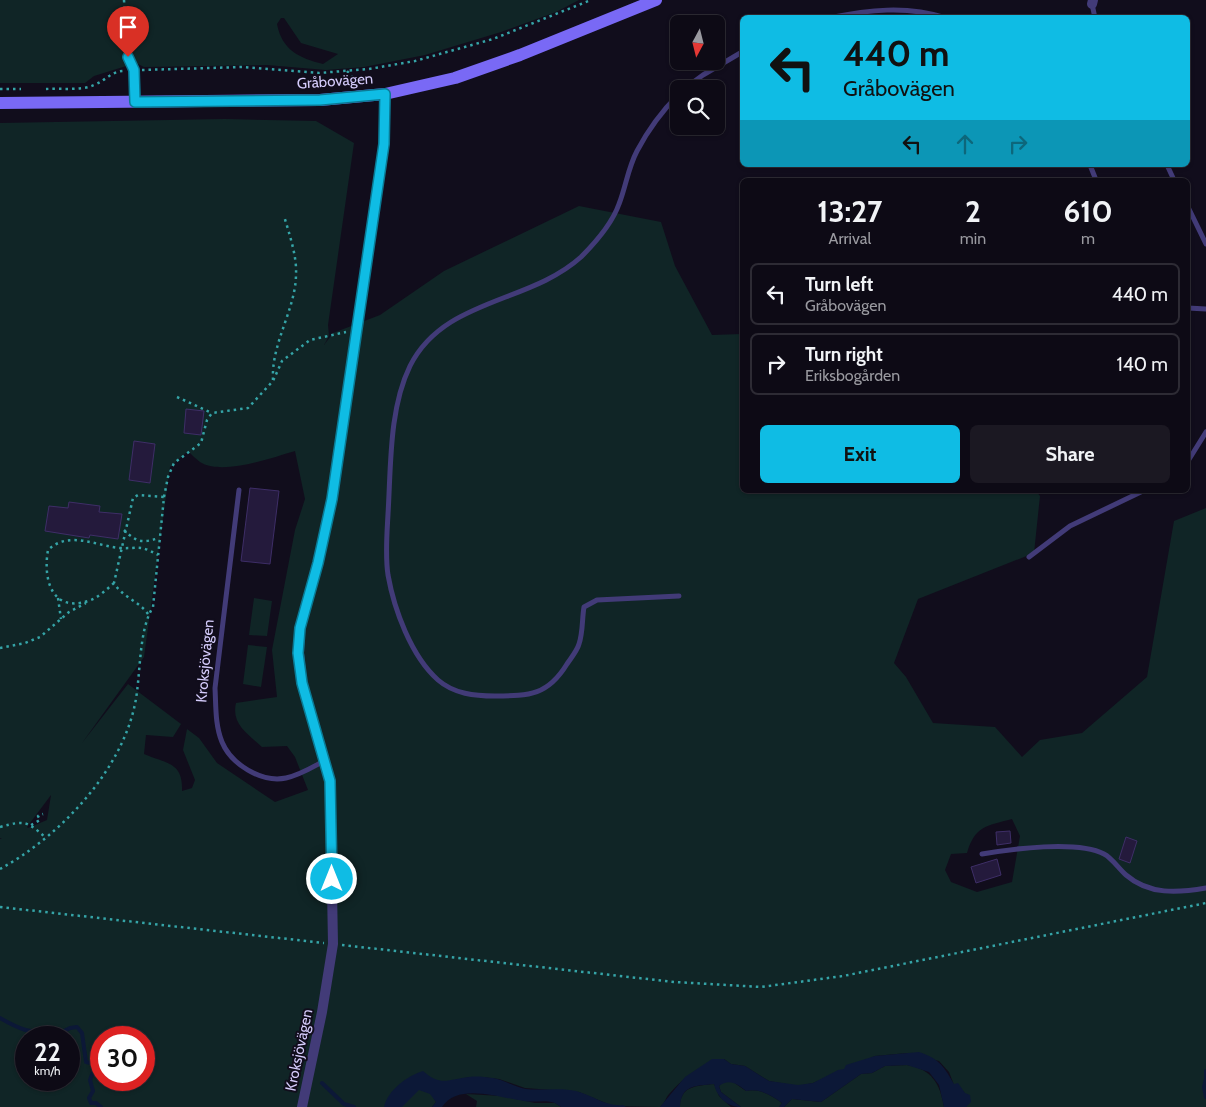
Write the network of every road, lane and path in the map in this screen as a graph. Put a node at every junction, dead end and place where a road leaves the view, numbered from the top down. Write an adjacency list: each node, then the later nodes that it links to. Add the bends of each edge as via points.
1 (124, 0): 9 (path, via 123,22)
2 (591, 0): 10 (path, via 493,39 415,61 368,69 319,73 244,67)
3 (656, 0): 15 (main road, Gråbovägen, via 455,78)
4 (1093, 2): 7 (lane)
5 (844, 15): 6 (lane, via 897,9)
6 (930, 15)
7 (1095, 15)
8 (740, 53): 11 (lane)
9 (128, 57): 10 (lane)
10 (134, 70): 14 (path, via 112,73 95,85 86,87); 16 (lane)
11 (696, 80)
12 (0, 89): 13 (path)
13 (26, 89)
14 (43, 89)
15 (385, 94): 16 (main road, Gråbovägen, via 320,100); 24 (street, Kroksjövägen, via 384,144)
16 (135, 102): 18 (main road, Gråbovägen)
17 (670, 102): 39 (lane, via 637,150 619,205 609,224 579,259 528,289 454,318 418,353 399,395 387,545 389,580 400,622 437,679 464,694 521,695 553,684 580,643 584,606 597,600)
18 (0, 103)
19 (1190, 211): 21 (lane)
20 (284, 216): 25 (path, via 296,274 287,319 272,362)
21 (1206, 244)
22 (1190, 308): 23 (lane)
23 (1206, 309)
24 (358, 329): 25 (path, via 310,340 282,361); 45 (street, Kroksjövägen, via 332,499 300,628 298,653 302,683)
25 (273, 381): 27 (path, via 248,408)
26 (177, 397): 27 (path)
27 (212, 413): 32 (path, via 200,443 174,463)
28 (1206, 432): 29 (lane)
29 (1190, 458)
30 (239, 490): 45 (lane, Kroksjövägen, via 216,688 216,718 222,741 238,764 266,777 283,779 300,774)
31 (1139, 493): 37 (lane, via 1070,526)
32 (165, 497): 33 (path, via 138,495 133,498); 34 (path)
33 (124, 530): 34 (path, via 138,542); 35 (path)
34 (160, 538): 36 (path)
35 (120, 548): 36 (path, via 136,546); 38 (path); 40 (path, via 71,540 56,543 48,550 46,579)
36 (158, 556): 42 (path, via 153,607)
37 (1029, 558)
38 (114, 583): 41 (path); 42 (path)
39 (679, 596)
40 (58, 598): 41 (path); 43 (path)
41 (87, 602): 43 (path)
42 (148, 614): 49 (path, via 135,706 124,736 112,761 91,791)
43 (61, 619): 44 (path, via 40,636)
44 (0, 648)
45 (324, 760): 55 (street, Kroksjövägen, via 332,807)
46 (43, 814): 47 (path)
47 (31, 825): 48 (path, via 20,821); 49 (path)
48 (0, 827)
49 (46, 838): 51 (path)
50 (982, 854): 52 (lane, via 1060,846 1078,848 1104,854 1140,885 1162,892 1181,893)
51 (0, 869)
52 (1206, 888)
53 (1206, 903): 55 (path, via 843,976 761,987 674,982)
54 (0, 907): 55 (path)
55 (333, 944): 56 (street, Kroksjövägen)
56 (302, 1107)

